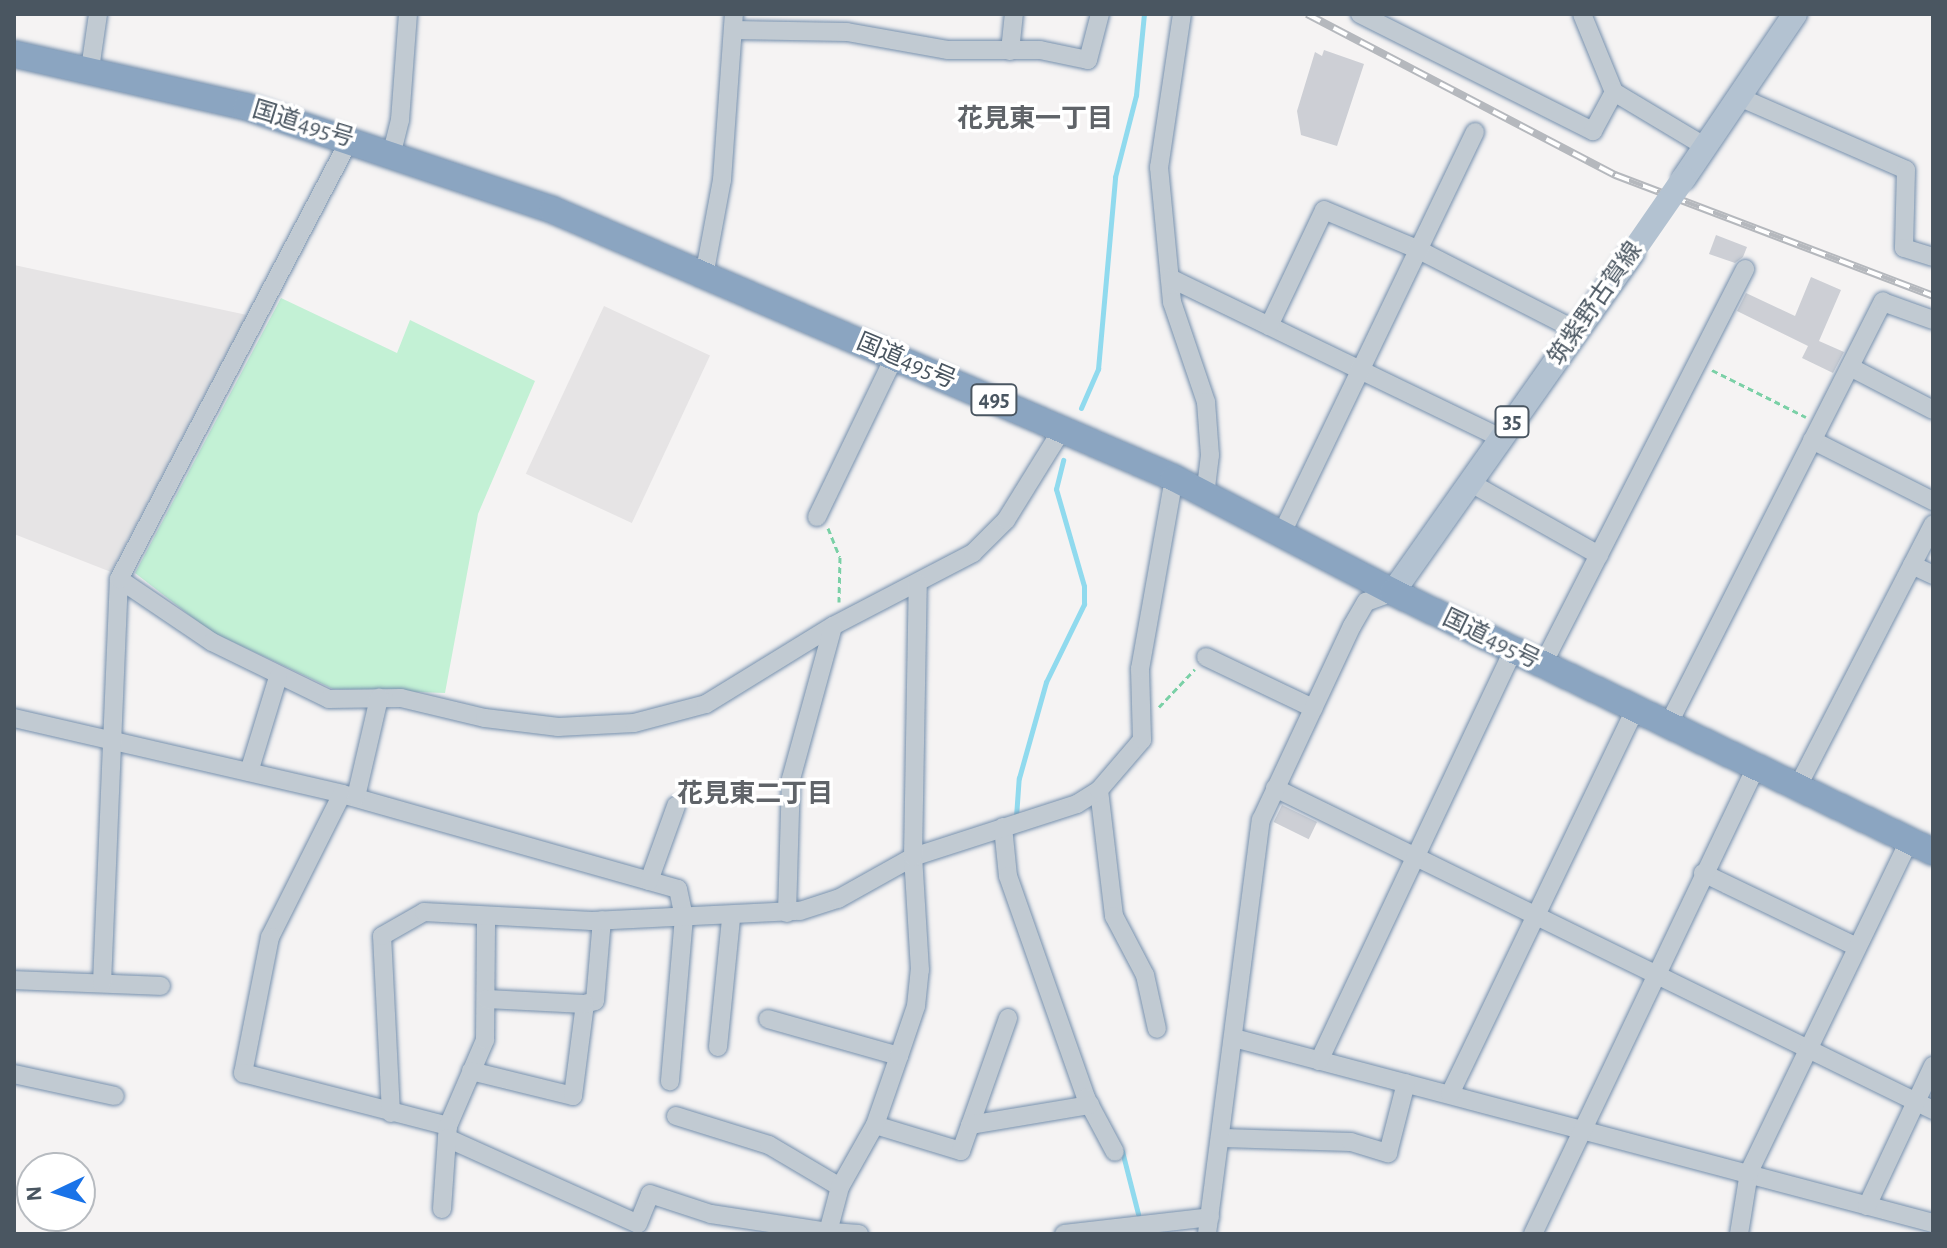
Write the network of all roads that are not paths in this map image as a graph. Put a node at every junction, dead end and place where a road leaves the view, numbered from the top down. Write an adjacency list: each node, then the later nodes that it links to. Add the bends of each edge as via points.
1 (98, 14): 13 (street)
2 (408, 14): 19 (street, via 400,120)
3 (1014, 14): 11 (street)
4 (1100, 14): 11 (street, via 1088,60 1040,50)
5 (1182, 14): 24 (street, via 1159,167)
6 (1360, 14): 14 (street, via 1593,131)
7 (1582, 14): 14 (street)
8 (1795, 14): 15 (main road, 筑紫野古賀線 / 35)
9 (734, 22): 10 (street); 23 (street, via 722,180)
10 (802, 22): 11 (street, via 948,50)
11 (1010, 51)
12 (14, 54): 13 (highway, 国道495号 / 495)
13 (90, 69): 17 (highway, 国道495号 / 495, via 247,107)
14 (1614, 92): 18 (street)
15 (1739, 97): 18 (main road, 筑紫野古賀線 / 35); 21 (street, via 1906,170 1904,248)
16 (1475, 132): 20 (street)
17 (349, 140): 19 (highway, 国道495号 / 495); 45 (street)
18 (1706, 147): 27 (main road, 筑紫野古賀線 / 35, bridge)
19 (392, 152): 23 (highway, 国道495号 / 495, via 553,210)
20 (1419, 250): 26 (street, via 1324,210); 27 (street); 30 (street)
21 (1933, 257)
22 (1745, 269): 42 (street)
23 (704, 276): 28 (highway, 国道495号 / 495)
24 (1170, 278): 26 (street); 37 (street, via 1172,302 1206,402 1210,455)
25 (1933, 320): 29 (street, via 1883,302)
26 (1269, 326): 30 (street)
27 (1577, 331): 34 (main road, 筑紫野古賀線 / 35)
28 (894, 358): 32 (highway, 国道495号 / 495); 39 (street)
29 (1850, 367): 31 (street); 33 (street)
30 (1363, 371): 34 (street); 41 (street)
31 (1933, 410)
32 (1063, 428): 35 (highway, 国道495号 / 495); 46 (street, via 1044,466 990,539)
33 (1816, 432): 38 (street); 57 (street)
34 (1501, 438): 36 (main road, 筑紫野古賀線 / 35)
35 (1174, 478): 37 (highway, 国道495号 / 495); 63 (street, via 1140,669 1142,740)
36 (1471, 483): 42 (street); 47 (main road, 筑紫野古賀線 / 35)
37 (1205, 493): 41 (highway, 国道495号 / 495)
38 (1933, 501)
39 (817, 517)
40 (1933, 524): 43 (street)
41 (1282, 533): 47 (highway, 国道495号 / 495)
42 (1599, 555): 51 (street)
43 (1912, 565): 44 (street); 62 (street)
44 (1933, 575)
45 (119, 579): 52 (street, via 212,642); 58 (street)
46 (918, 583): 48 (street); 69 (street)
47 (1393, 592): 49 (highway, 国道495号 / 495); 54 (street, via 1366,602)
48 (833, 626): 53 (street, via 706,704 634,723 558,727); 72 (street, via 791,779)
49 (1513, 651): 51 (highway, 国道495号 / 495); 68 (street)
50 (1206, 657): 54 (street)
51 (1542, 666): 55 (highway, 国道495号 / 495)
52 (278, 677): 53 (street, via 329,699); 60 (street)
53 (379, 698): 64 (street)
54 (1313, 708): 61 (street)
55 (1635, 709): 57 (highway, 国道495号 / 495); 73 (street)
56 (14, 718): 58 (street)
57 (1668, 725): 59 (highway, 国道495号 / 495)
58 (114, 740): 60 (street); 81 (street)
59 (1756, 767): 62 (highway, 国道495号 / 495); 70 (street)
60 (249, 772): 64 (street)
61 (1275, 788): 68 (street); 88 (street, via 1261,820)
62 (1797, 788): 67 (highway, 国道495号 / 495)
63 (1099, 790): 66 (street, via 1077,804); 87 (street, via 1114,916 1145,975)
64 (349, 796): 71 (street); 102 (street, via 270,937 243,1073)
65 (676, 806): 71 (street)
66 (1003, 827): 69 (street); 100 (street, via 1008,876)
67 (1921, 846): 78 (street)
68 (1419, 854): 73 (street); 92 (street)
69 (913, 857): 72 (street, via 838,899); 91 (street, via 920,970 916,1006)
70 (1703, 873): 78 (street); 79 (street)
71 (649, 881): 75 (street, via 678,889)
72 (787, 913): 76 (street)
73 (1538, 913): 79 (street); 98 (street)
74 (486, 916): 77 (street); 83 (street); 102 (street, via 424,912 382,936)
75 (684, 917): 76 (street); 77 (street); 96 (street)
76 (731, 918): 89 (street)
77 (602, 920): 84 (street, via 595,1001)
78 (1857, 947): 90 (street)
79 (1656, 971): 90 (street); 106 (street)
80 (14, 980): 81 (street)
81 (102, 983): 82 (street)
82 (161, 986)
83 (486, 999): 84 (street); 94 (street, via 485,1040)
84 (585, 1004): 94 (street, via 573,1096)
85 (1008, 1018): 105 (street)
86 (768, 1019): 91 (street)
87 (1157, 1029)
88 (1234, 1038): 92 (street); 108 (street)
89 (718, 1047)
90 (1809, 1047): 101 (street); 110 (street)
91 (899, 1056): 104 (street)
92 (1319, 1061): 97 (street)
93 (1933, 1066): 101 (street)
94 (471, 1071): 107 (street)
95 (14, 1074): 99 (street)
96 (670, 1081)
97 (1406, 1083): 98 (street); 108 (street, via 1388,1153 1351,1142)
98 (1450, 1094): 106 (street)
99 (115, 1096)
100 (1090, 1105): 105 (street); 109 (street)
101 (1925, 1106): 112 (street)
102 (391, 1113): 107 (street)
103 (676, 1116): 111 (street, via 769,1145)
104 (875, 1125): 105 (street, via 961,1151); 111 (street)
105 (970, 1125)
106 (1580, 1129): 110 (street); 119 (street)
107 (447, 1132): 113 (street); 116 (street, via 638,1224 650,1194 711,1214)
108 (1223, 1138): 115 (street)
109 (1115, 1152)
110 (1749, 1172): 112 (street); 120 (street)
111 (840, 1187): 116 (street)
112 (1867, 1206): 114 (street)
113 (442, 1209)
114 (1933, 1223)
115 (1209, 1225): 118 (street)
116 (828, 1232): 117 (street)
117 (859, 1234)
118 (1064, 1234)
119 (1533, 1234)
120 (1739, 1234)

